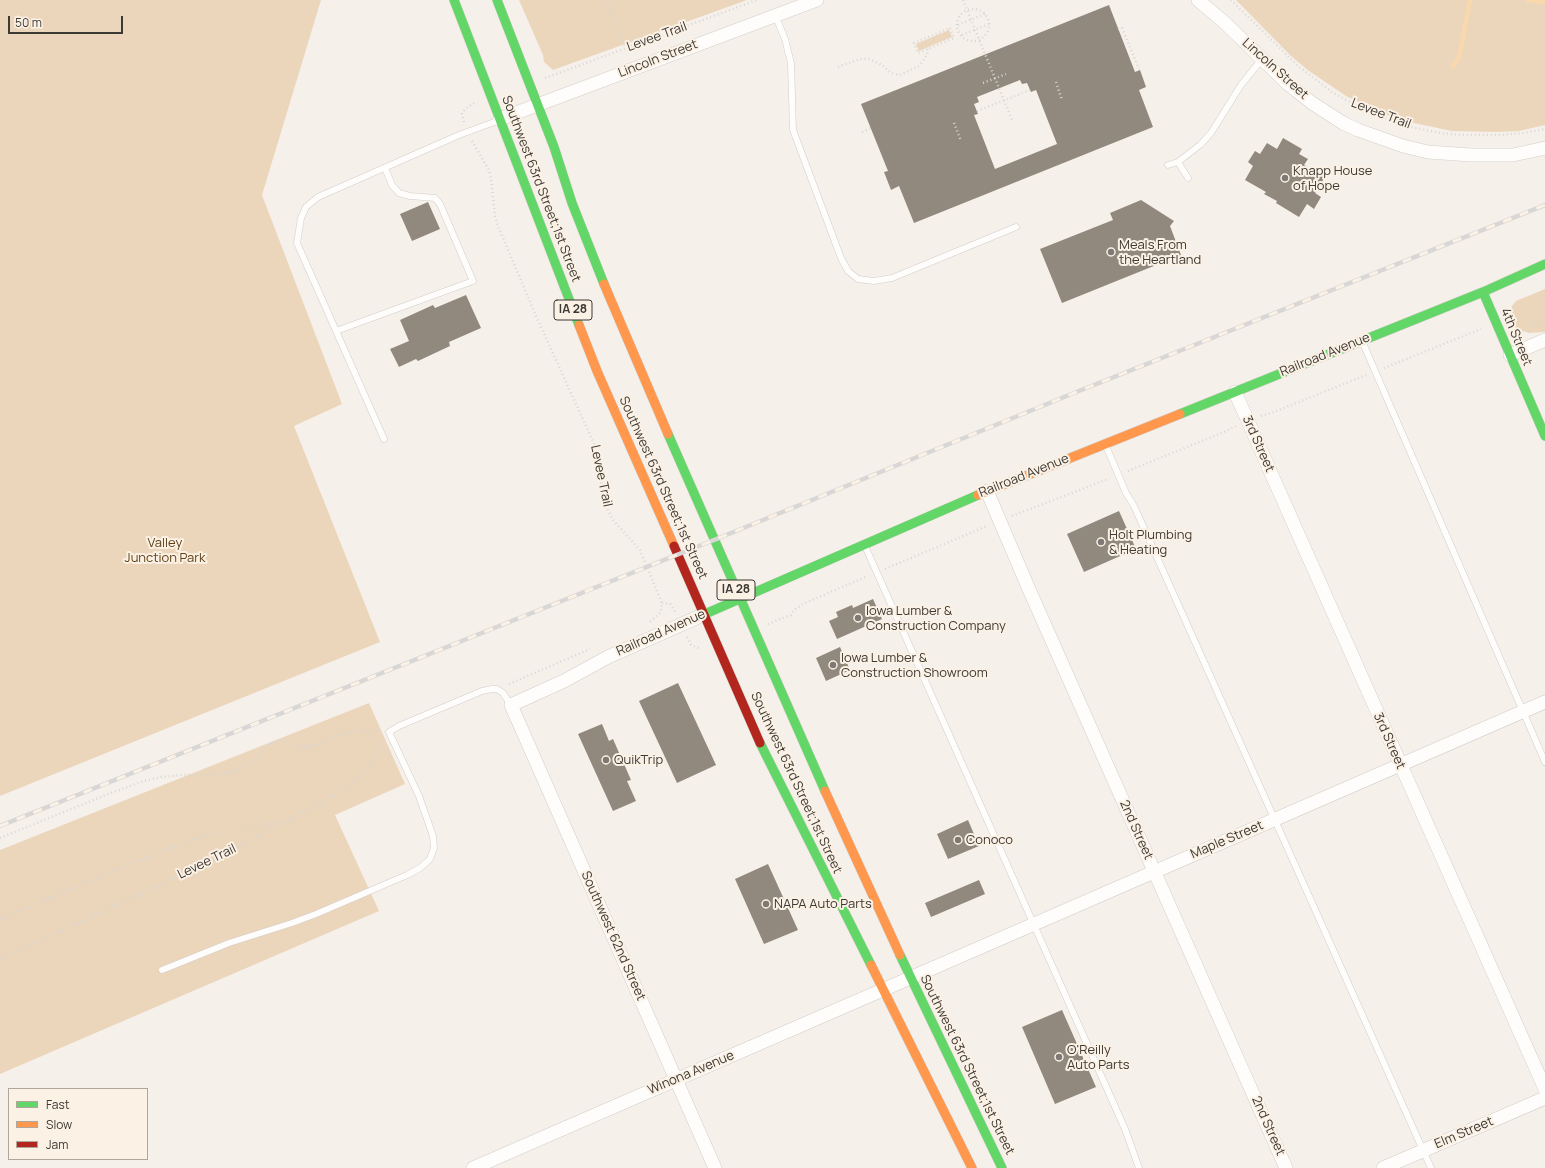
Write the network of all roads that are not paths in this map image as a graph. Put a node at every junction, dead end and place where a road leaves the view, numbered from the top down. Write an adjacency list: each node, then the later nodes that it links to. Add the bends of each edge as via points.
1 (454, 0): 8 (main road, Southwest 63rd Street;1st Street / IA 28)
2 (497, 0): 7 (main road, Southwest 63rd Street;1st Street / IA 28)
3 (817, 0): 5 (street, Lincoln Street)
4 (1198, 0): 6 (street, Lincoln Street)
5 (776, 15): 7 (street, Lincoln Street); 14 (lane, via 791,63 793,130 848,271 858,278 874,282 892,278)
6 (1262, 59): 9 (street, Lincoln Street, via 1288,84 1343,123 1403,146 1428,152 1472,155 1513,155); 10 (lane, via 1241,84 1211,133)
7 (538, 105): 8 (street, Lincoln Street); 27 (main road, Southwest 63rd Street;1st Street / IA 28, via 572,203 615,311)
8 (500, 119): 12 (lane); 28 (main road, Southwest 63rd Street;1st Street / IA 28, via 596,371)
9 (1545, 148)
10 (1178, 162): 11 (lane); 13 (lane)
11 (1168, 165)
12 (385, 168): 17 (lane, via 318,197 306,207 301,218 297,243); 17 (lane, via 392,185 399,193 435,198 440,204 474,281)
13 (1188, 178)
14 (1016, 227)
15 (1545, 264): 16 (main road, Railroad Avenue)
16 (1483, 292): 18 (main road, Railroad Avenue); 20 (main road, 4th Street)
17 (336, 332): 23 (lane)
18 (1362, 340): 21 (main road, Railroad Avenue); 31 (lane)
19 (1545, 340): 20 (street)
20 (1510, 355): 22 (main road, 4th Street)
21 (1235, 392): 24 (main road, Railroad Avenue); 33 (street, 3rd Street)
22 (1545, 436)
23 (384, 438)
24 (1105, 444): 25 (main road, Railroad Avenue); 34 (lane)
25 (987, 491): 26 (main road, Railroad Avenue); 35 (street, 2nd Street)
26 (864, 544): 27 (main road, Railroad Avenue); 36 (lane)
27 (740, 599): 28 (main road, Railroad Avenue); 38 (main road, Southwest 63rd Street;1st Street / IA 28)
28 (704, 614): 30 (street, Railroad Avenue, via 608,657 559,684); 39 (main road, Southwest 63rd Street;1st Street / IA 28, via 768,761)
29 (1545, 702): 31 (street, Maple Street)
30 (511, 705): 37 (lane, via 497,689 482,691 389,732 420,796 433,836 434,848 430,859 420,868 292,923 229,943); 40 (street, Southwest 62nd Street)
31 (1523, 712): 32 (lane); 33 (street, Maple Street)
32 (1545, 762)
33 (1400, 765): 34 (street, Maple Street); 41 (street, 3rd Street)
34 (1274, 820): 35 (street, Maple Street); 43 (lane)
35 (1154, 871): 36 (street, Maple Street); 49 (street, 2nd Street)
36 (1034, 924): 38 (street, Maple Street); 48 (lane)
37 (162, 970)
38 (910, 978): 39 (street, Winona Avenue); 47 (main road, Southwest 63rd Street;1st Street / IA 28)
39 (883, 989): 40 (street, Winona Avenue); 46 (main road, Southwest 63rd Street;1st Street / IA 28)
40 (675, 1080): 44 (street, Winona Avenue); 45 (street, Southwest 62nd Street)
41 (1545, 1089)
42 (1545, 1098): 43 (street, Elm Street)
43 (1423, 1150): 50 (street, Elm Street); 51 (lane)
44 (473, 1168)
45 (715, 1168)
46 (972, 1168)
47 (1002, 1168)
48 (1140, 1168)
49 (1286, 1168)
50 (1383, 1168)
51 (1431, 1168)

